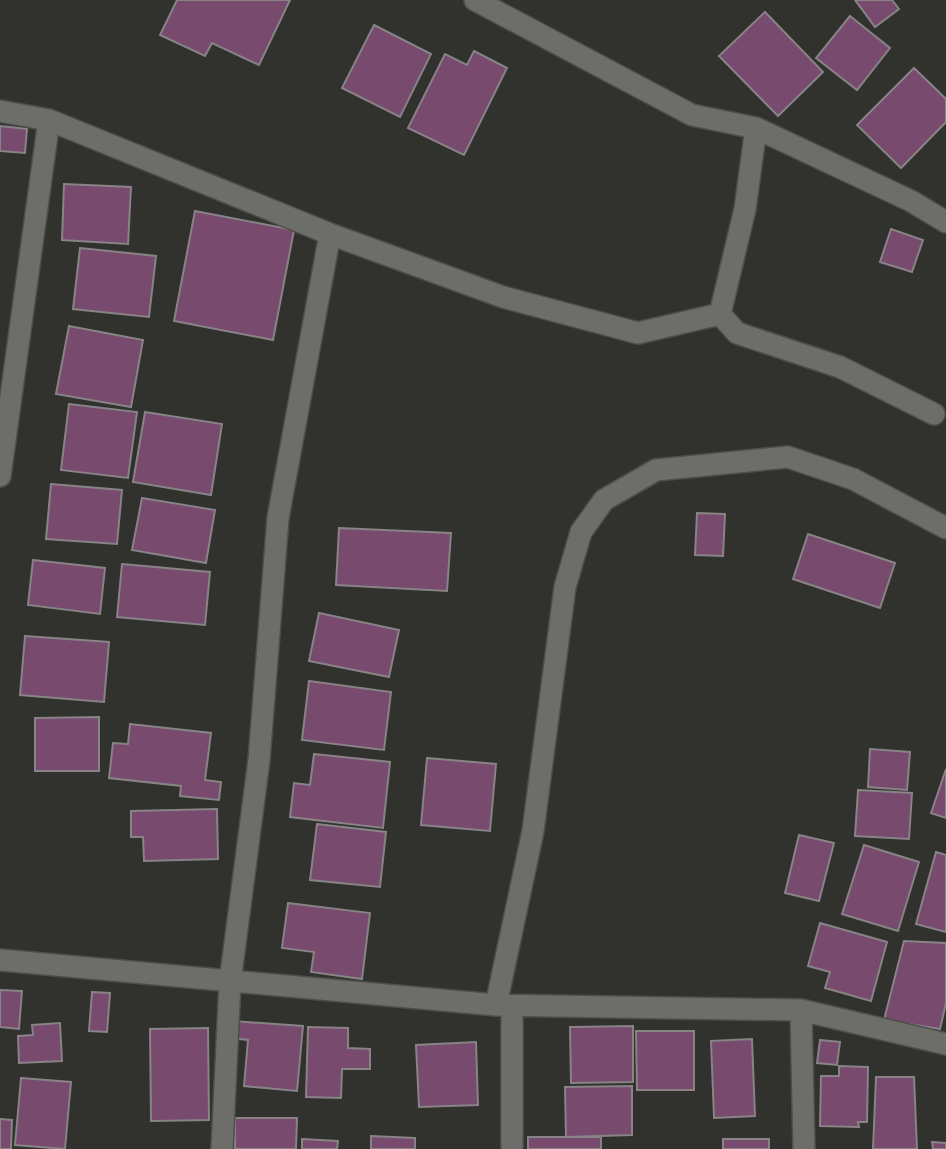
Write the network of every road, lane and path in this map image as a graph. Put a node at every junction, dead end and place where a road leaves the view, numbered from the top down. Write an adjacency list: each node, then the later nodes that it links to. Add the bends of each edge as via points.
1 (477, 0): 4 (street, via 692,115)
2 (0, 111): 3 (street)
3 (49, 120): 6 (street); 9 (street)
4 (757, 128): 5 (street); 7 (street, via 745,209)
5 (946, 222)
6 (330, 234): 7 (street, via 503,297 638,333); 12 (street, via 278,518 259,760)
7 (720, 314): 8 (street, via 737,333 840,367)
8 (934, 414)
9 (0, 476)
10 (946, 528): 13 (street, via 853,479 788,457 656,470 604,499 581,532 565,587)
11 (0, 960): 12 (street)
12 (230, 982): 13 (street); 16 (street)
13 (504, 1006): 14 (street); 17 (street)
14 (801, 1010): 15 (street); 18 (street)
15 (946, 1044)
16 (222, 1149)
17 (512, 1149)
18 (804, 1149)

